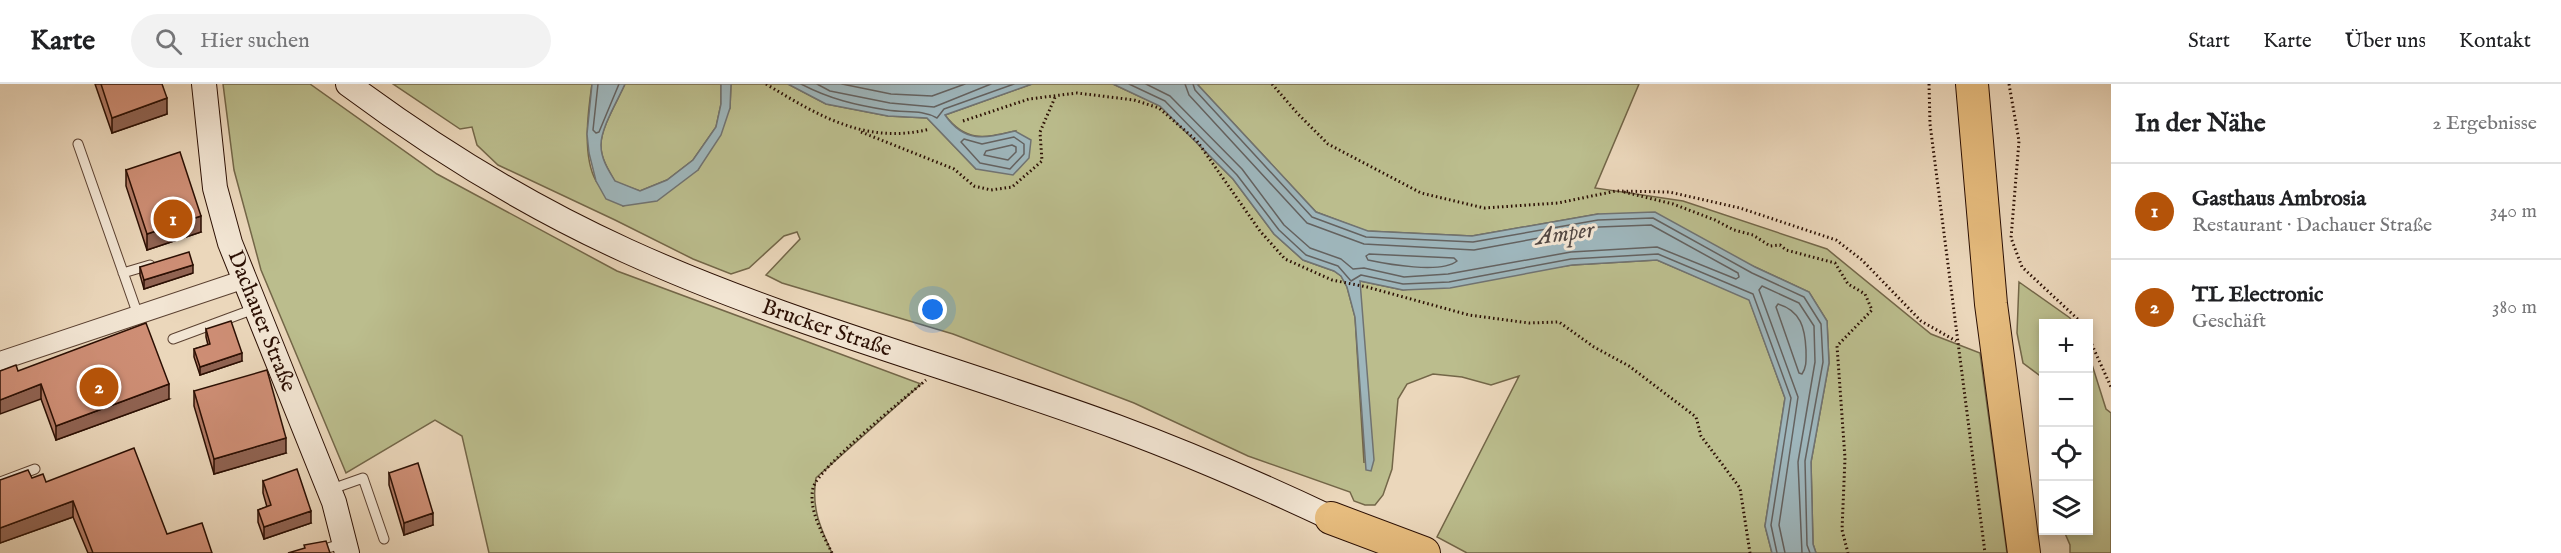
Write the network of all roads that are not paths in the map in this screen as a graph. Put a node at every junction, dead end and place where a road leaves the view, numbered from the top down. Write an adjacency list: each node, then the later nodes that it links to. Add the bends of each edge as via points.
1 (204, 84): 7 (main road, Dachauer Straße, via 216,188 230,243)
2 (348, 84): 15 (main road, Brucker Straße, via 493,180 550,214 617,246 759,304 1116,426 1244,477)
3 (1972, 84): 21 (highway, via 1991,304)
4 (78, 144): 6 (lane)
5 (157, 262): 6 (lane)
6 (123, 273): 9 (lane)
7 (245, 279): 8 (main road, Dachauer Straße); 9 (street)
8 (257, 308): 10 (lane); 14 (main road, Dachauer Straße)
9 (138, 315): 11 (street)
10 (173, 339)
11 (0, 361)
12 (35, 469): 13 (lane)
13 (0, 482)
14 (329, 490): 16 (lane, via 363,478); 17 (main road, Dachauer Straße)
15 (1331, 518): 19 (highway); 20 (highway)
16 (384, 539)
17 (345, 548): 18 (lane)
18 (312, 553)
19 (1390, 553)
20 (1424, 553)
21 (2024, 553)

